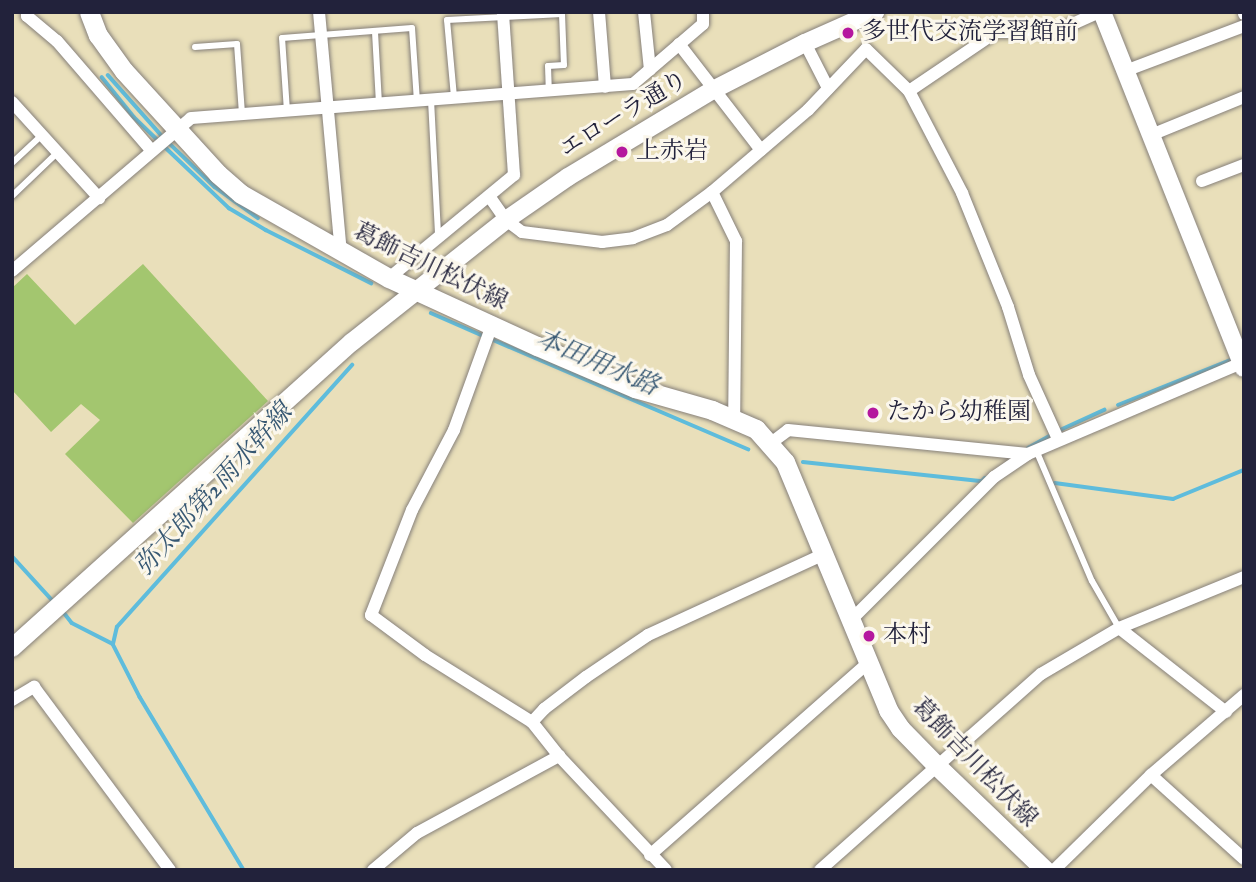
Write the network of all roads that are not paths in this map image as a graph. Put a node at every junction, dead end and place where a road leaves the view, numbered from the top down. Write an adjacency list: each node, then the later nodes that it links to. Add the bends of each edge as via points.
1 (27, 12): 37 (street)
2 (89, 12): 33 (main road, 葛飾吉川松伏線, via 109,52)
3 (319, 12): 12 (street)
4 (599, 12): 18 (street)
5 (644, 12): 16 (street)
6 (703, 12): 14 (street, via 703,24)
7 (875, 12): 13 (street, エローラ通り)
8 (1101, 12): 17 (street); 21 (street, via 1055,32 996,32)
9 (503, 14): 22 (lane, via 562,14 564,65 548,66); 23 (street); 25 (lane, via 447,20)
10 (1244, 26): 17 (street)
11 (375, 32): 12 (lane); 27 (lane, via 412,29); 29 (lane)
12 (321, 35): 30 (street); 31 (lane, via 282,38)
13 (805, 43): 19 (street); 20 (street, エローラ通り)
14 (679, 44): 16 (street); 20 (street)
15 (195, 47): 32 (lane, via 237,44)
16 (650, 70): 18 (street, via 633,84)
17 (1125, 71): 35 (street)
18 (605, 87): 22 (street)
19 (828, 88): 21 (street, via 866,49); 36 (street)
20 (713, 90): 36 (street); 46 (street, エローラ通り)
21 (909, 91): 55 (street, via 966,204 1009,307 1029,375)
22 (549, 92): 23 (street)
23 (511, 94): 25 (street); 43 (street, via 514,175)
24 (1244, 97): 35 (street)
25 (454, 99): 26 (street)
26 (431, 100): 27 (street); 47 (lane)
27 (417, 102): 29 (street)
28 (13, 103): 34 (street)
29 (379, 104): 30 (street)
30 (328, 108): 31 (street); 48 (street)
31 (287, 111): 32 (street)
32 (242, 114): 33 (street, via 191,118)
33 (175, 129): 37 (street); 48 (main road, 葛飾吉川松伏線, via 241,194)
34 (42, 135): 38 (street); 39 (lane)
35 (1151, 135): 53 (street)
36 (761, 150): 42 (street)
37 (152, 151): 45 (street)
38 (58, 152): 44 (lane); 45 (street)
39 (12, 163)
40 (1244, 165): 41 (street)
41 (1202, 181)
42 (712, 192): 46 (street, via 667,225 633,238 602,242 522,232); 54 (street, via 736,241)
43 (489, 196): 46 (street); 47 (street)
44 (12, 197)
45 (99, 198): 49 (street)
46 (506, 220): 51 (street, エローラ通り)
47 (438, 237): 50 (street)
48 (341, 252): 50 (main road, 葛飾吉川松伏線)
49 (12, 271)
50 (389, 278): 51 (main road, 葛飾吉川松伏線)
51 (417, 291): 52 (main road, 葛飾吉川松伏線); 62 (street, エローラ通り, via 281,404)
52 (492, 325): 54 (main road, 葛飾吉川松伏線, via 635,388); 67 (street, via 454,430 412,510 372,615 425,655)
53 (1243, 364): 55 (street)
54 (734, 418): 56 (main road, 葛飾吉川松伏線)
55 (1058, 439): 57 (street)
56 (771, 443): 57 (street, via 788,430); 58 (main road, 葛飾吉川松伏線, via 789,471)
57 (1032, 452): 60 (street, via 994,477); 61 (lane)
58 (824, 554): 60 (main road, 葛飾吉川松伏線); 67 (street, via 648,635 575,685)
59 (1244, 578): 61 (street)
60 (850, 621): 63 (main road, 葛飾吉川松伏線)
61 (1119, 628): 66 (street); 69 (street, via 1041,674)
62 (12, 648)
63 (867, 664): 69 (main road, 葛飾吉川松伏線, via 900,728); 71 (street)
64 (1244, 695): 66 (street)
65 (12, 700): 73 (street, via 34,687)
66 (1226, 712): 70 (street)
67 (532, 722): 68 (street)
68 (559, 756): 71 (street); 74 (street, via 417,832)
69 (937, 766): 76 (street); 77 (main road, 葛飾吉川松伏線)
70 (1151, 775): 72 (street); 78 (street)
71 (650, 855): 75 (street)
72 (1244, 859)
73 (170, 870)
74 (373, 870)
75 (666, 870)
76 (820, 870)
77 (1045, 870)
78 (1054, 870)

